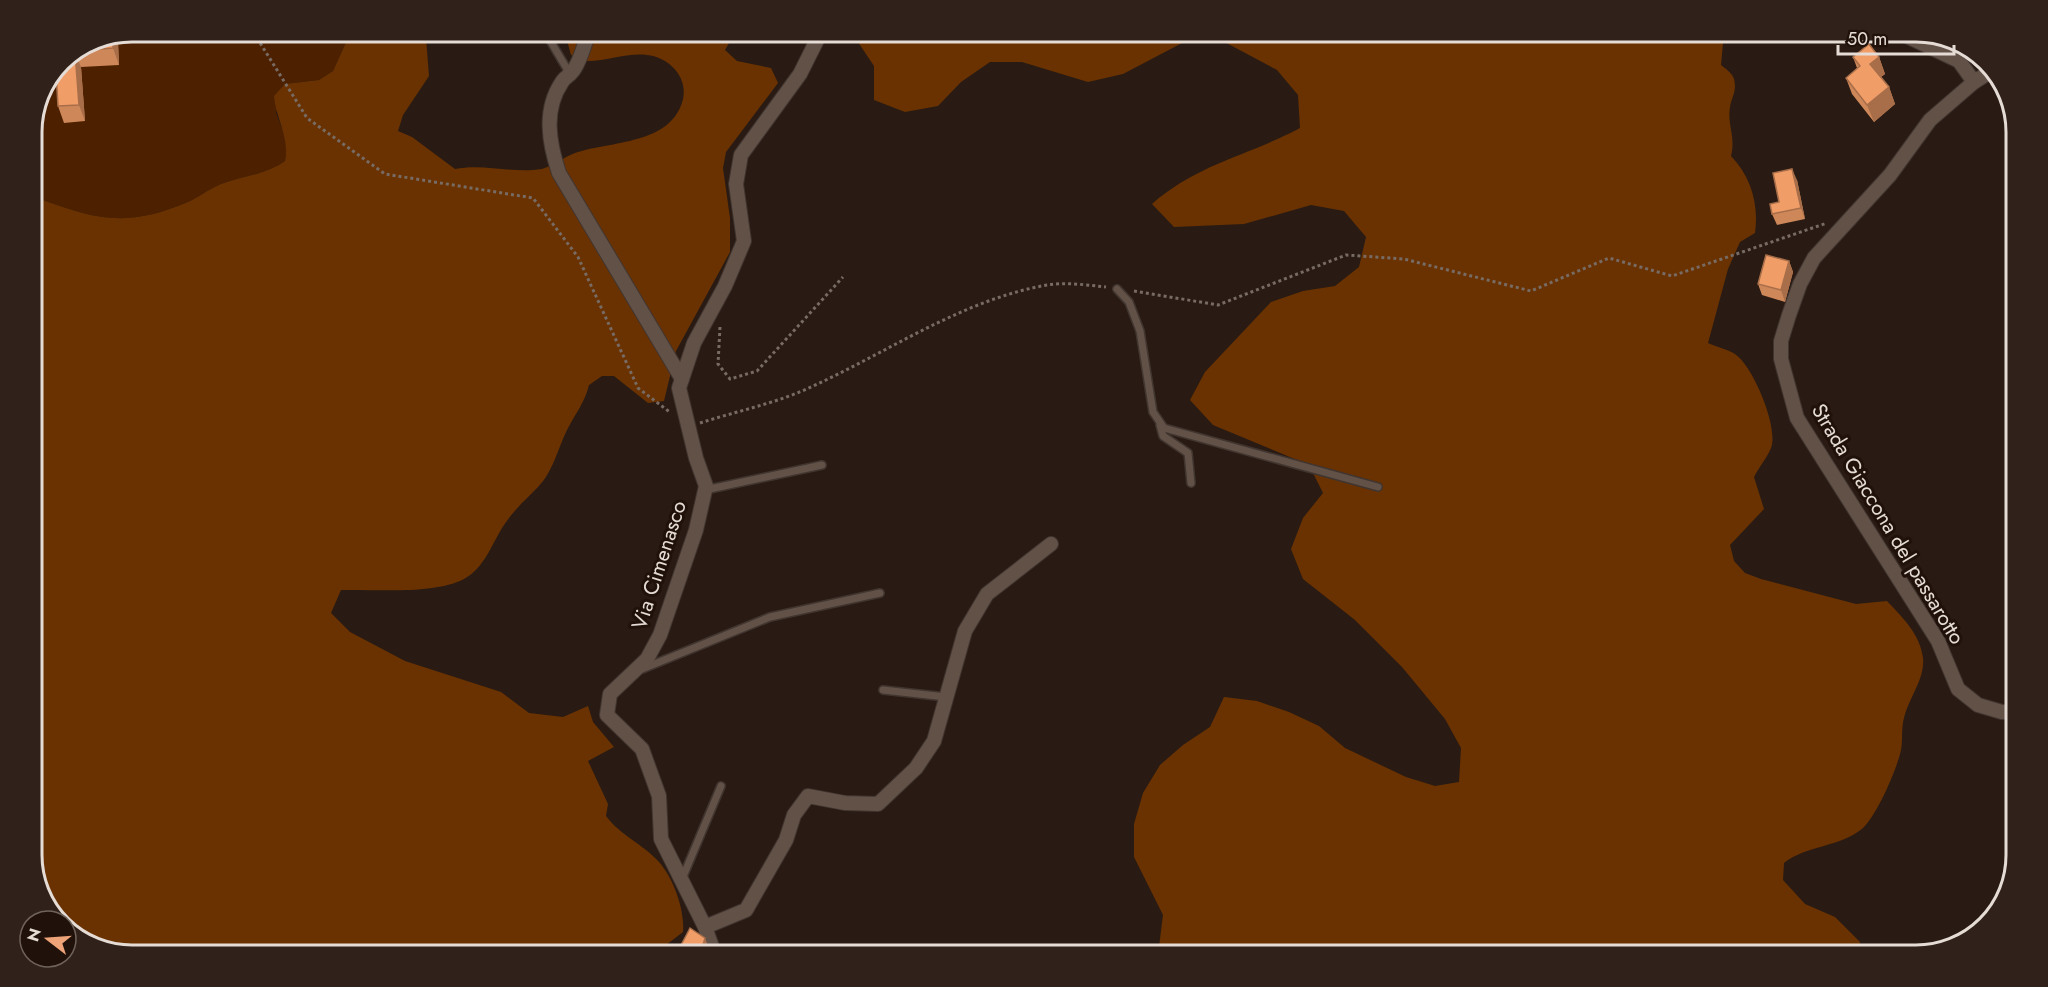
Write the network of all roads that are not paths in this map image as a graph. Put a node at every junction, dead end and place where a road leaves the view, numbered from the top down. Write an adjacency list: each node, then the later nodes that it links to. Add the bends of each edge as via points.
1 (551, 42): 5 (lane)
2 (585, 42): 5 (street)
3 (816, 42): 9 (street, Via Cimenasco, via 800,74 741,155 736,184 744,241 694,343)
4 (1920, 42): 7 (street, via 1959,61)
5 (570, 74): 9 (street, via 562,80 549,116 551,149 559,173)
6 (1985, 75): 7 (street, Strada Giaccona del passarotto)
7 (1974, 82): 20 (street, Strada Giaccona del passarotto, via 1930,120 1890,175 1814,258 1800,284 1781,341 1781,359 1797,418 1938,641 1958,689 1978,705)
8 (1117, 289): 10 (lane, via 1129,302 1140,331 1153,412)
9 (682, 379): 14 (street, Via Cimenasco, via 679,388)
10 (1158, 419): 12 (lane, via 1163,436 1188,453); 13 (lane, via 1164,428)
11 (822, 465): 14 (lane)
12 (1191, 483)
13 (1378, 487)
14 (705, 490): 17 (street, Via Cimenasco, via 696,530 660,635 648,659)
15 (1051, 544): 19 (street, via 987,594 965,631)
16 (880, 593): 17 (lane, via 770,617)
17 (637, 670): 22 (street, Via Cimenasco, via 610,694 607,715 642,748 659,796 661,838)
18 (883, 690): 19 (lane)
19 (946, 697): 23 (street, via 934,741 896,788 878,804 808,796 794,815 786,840 746,910)
20 (2006, 712)
21 (721, 786): 22 (lane)
22 (682, 879): 23 (street, Via Cimenasco)
23 (705, 927): 24 (street, Via Cimenasco)
24 (711, 945)

